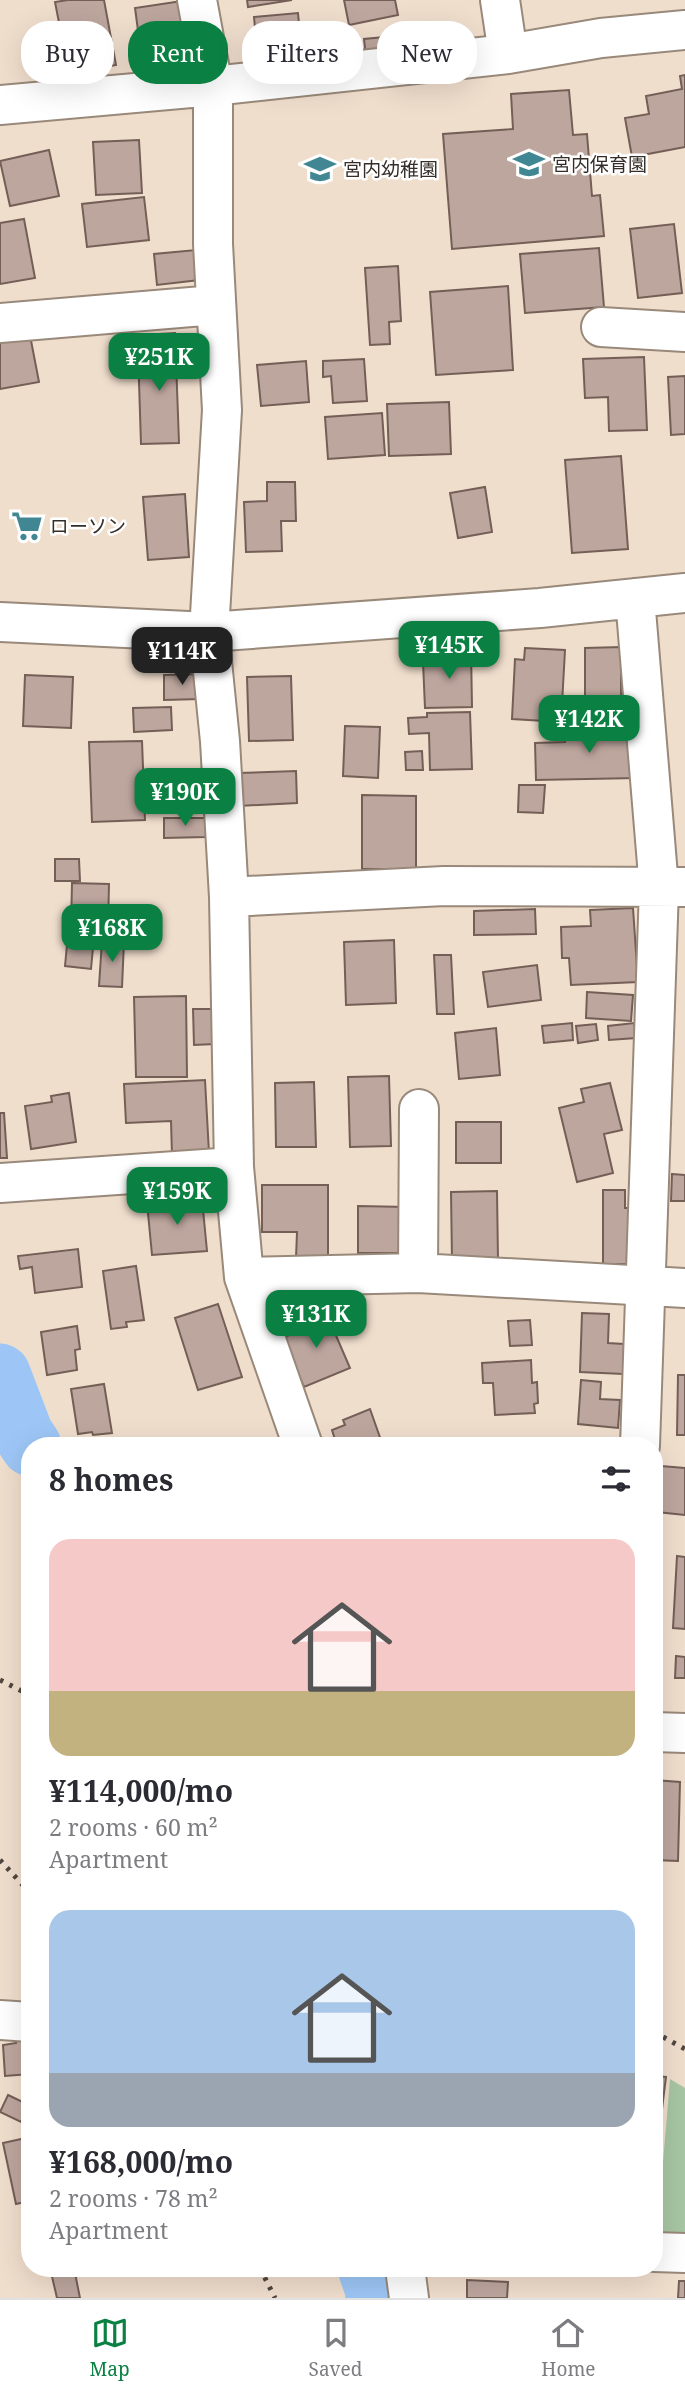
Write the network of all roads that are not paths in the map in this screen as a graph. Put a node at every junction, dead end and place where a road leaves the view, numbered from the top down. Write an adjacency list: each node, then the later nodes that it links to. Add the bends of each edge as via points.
1 (197, 0): 5 (street)
2 (500, 0): 4 (street)
3 (685, 30): 4 (street)
4 (508, 54): 5 (street)
5 (213, 86): 6 (street); 7 (street)
6 (0, 105)
7 (215, 305): 8 (street); 14 (street, via 222,410)
8 (0, 323)
9 (601, 327): 10 (street)
10 (685, 332)
11 (685, 593): 12 (street)
12 (635, 598): 14 (street); 15 (street)
13 (0, 622): 14 (street)
14 (209, 632): 16 (street)
15 (672, 888): 16 (street, via 444,886); 22 (street)
16 (229, 897): 18 (street)
17 (419, 1109): 20 (street)
18 (234, 1167): 19 (street); 21 (street)
19 (0, 1183)
20 (418, 1273): 21 (street); 22 (street)
21 (243, 1277): 24 (street)
22 (646, 1287): 23 (street); 25 (street)
23 (685, 1288)
24 (300, 1437)
25 (640, 1437)
26 (663, 1732): 27 (street)
27 (685, 1733)
28 (0, 2020): 29 (street)
29 (21, 2021)
30 (663, 2252): 31 (street)
31 (685, 2253)
32 (406, 2277): 33 (street)
33 (409, 2298)

